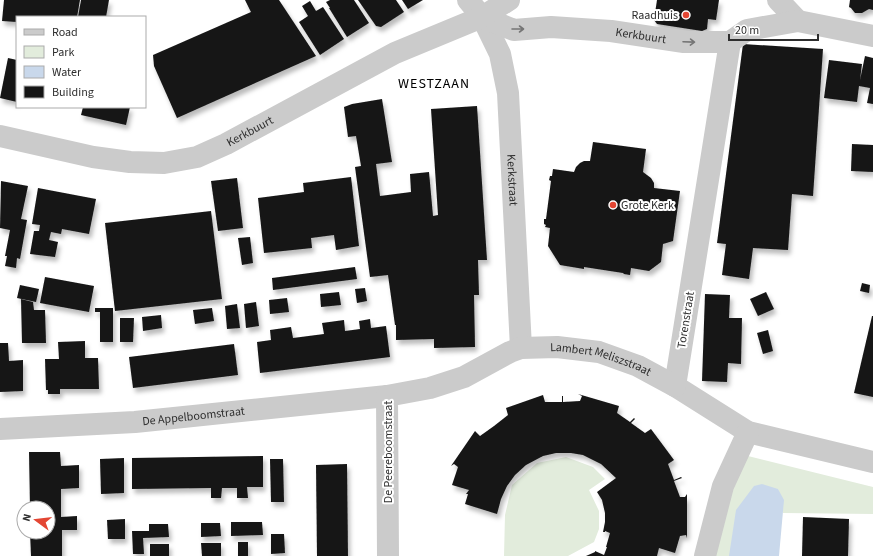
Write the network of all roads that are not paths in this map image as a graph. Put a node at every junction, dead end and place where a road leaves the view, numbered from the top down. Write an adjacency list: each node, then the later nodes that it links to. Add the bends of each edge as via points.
1 (468, 0): 4 (street)
2 (509, 0): 4 (street, Kerkbuurt)
3 (778, 0): 5 (street)
4 (482, 17): 7 (street, Kerkbuurt, one-way to 7, via 514,30 558,28 611,31 684,42); 8 (street, Kerkbuurt, via 395,53 226,144 197,156 164,163 130,162 92,157); 9 (street, Kerkstraat, via 500,54 508,93)
5 (798, 21): 6 (street); 7 (street, via 747,30)
6 (873, 36)
7 (730, 42): 10 (street, Torenstraat)
8 (0, 136)
9 (521, 348): 10 (street, Lambert Meliszstraat, via 557,347 599,352 638,366); 11 (street, De Peereboomstraat, via 464,377 430,388)
10 (675, 386): 13 (street)
11 (387, 396): 12 (street, De Appelboomstraat, via 135,422); 15 (street, De Peereboomstraat)
12 (0, 429)
13 (748, 432): 14 (street); 16 (street, via 723,486)
14 (873, 462)
15 (388, 556)
16 (705, 556)

